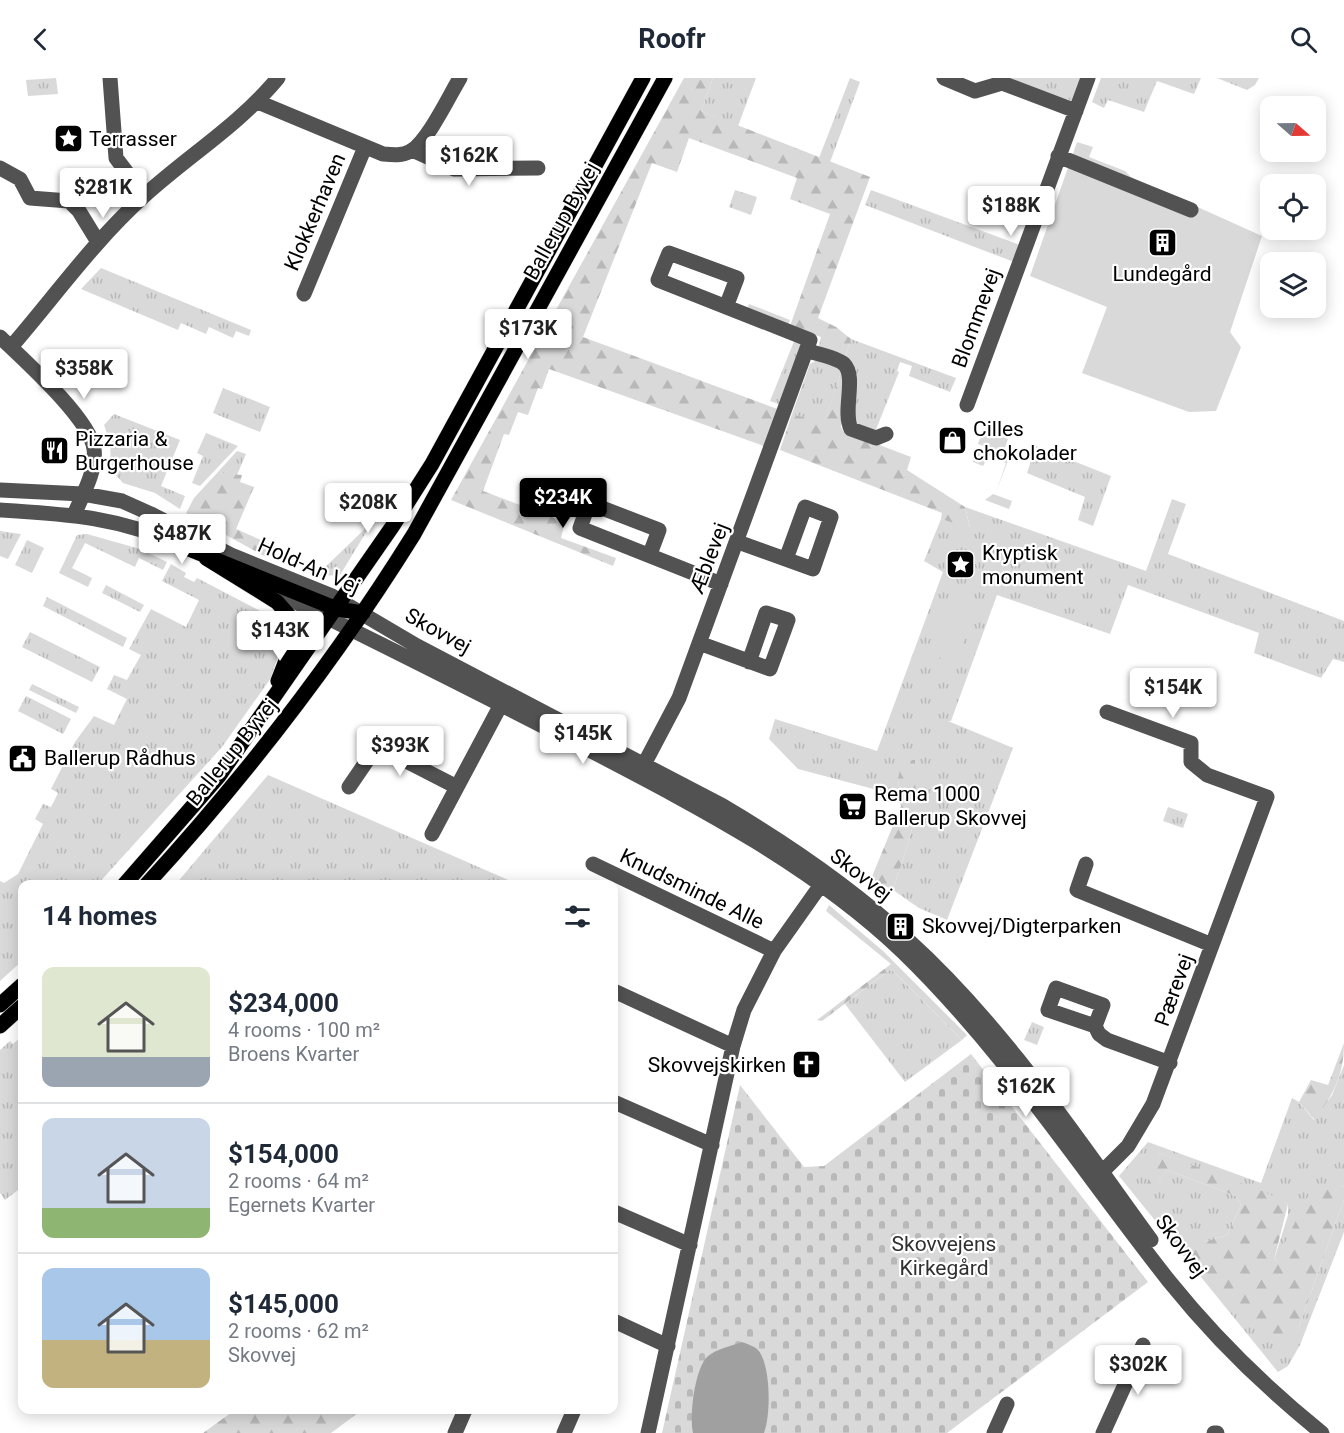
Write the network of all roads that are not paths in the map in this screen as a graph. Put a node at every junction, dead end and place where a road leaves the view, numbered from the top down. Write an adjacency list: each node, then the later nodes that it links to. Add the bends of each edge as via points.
1 (110, 78): 15 (street, via 116,158)
2 (278, 78): 8 (street)
3 (460, 78): 11 (street, via 422,141)
4 (643, 78): 34 (main road, Ballerup Byvej, via 432,464)
5 (665, 78): 35 (main road, Ballerup Byvej, via 414,534)
6 (944, 78): 9 (street, via 975,91 1002,83)
7 (1088, 78): 9 (street, Blommevej)
8 (258, 102): 10 (street, Klokkerhaven); 15 (street)
9 (1076, 111): 12 (street, Blommevej)
10 (365, 147): 11 (street, Klokkerhaven, via 383,154 399,155); 18 (street, Klokkerhaven)
11 (412, 150): 14 (street, via 454,169)
12 (1058, 156): 16 (street); 22 (street, Blommevej)
13 (0, 168): 17 (street, via 20,179 30,198 69,201)
14 (538, 168)
15 (144, 195): 17 (street)
16 (1191, 210)
17 (98, 242): 20 (street)
18 (304, 294)
19 (726, 307): 19 (street, via 737,278 669,253 658,280); 21 (street, via 810,340)
20 (5, 342): 25 (street, via 87,428 94,464)
21 (808, 351): 23 (street, via 843,364 850,375 846,418 851,429 876,438); 29 (street, Æblevej)
22 (967, 405)
23 (886, 434)
24 (0, 490): 25 (street, Hold-An Vej)
25 (83, 494): 27 (street); 34 (street, Hold-An Vej, via 122,501)
26 (0, 510): 27 (street, Hold-An Vej)
27 (74, 515): 28 (street, Hold-An Vej, via 120,522)
28 (172, 542): 31 (street, Hold-An Vej); 34 (main road)
29 (738, 542): 32 (street); 33 (street, Æblevej)
30 (650, 554): 30 (street, via 659,530 589,503 580,528); 33 (street)
31 (206, 558): 34 (street, Hold-An Vej); 41 (main road, via 277,602 291,618 291,648)
32 (786, 559)
33 (721, 584): 37 (street, Æblevej)
34 (337, 610): 35 (street, Hold-An Vej); 36 (street, Hold-An Vej); 41 (main road, Ballerup Byvej)
35 (363, 613): 36 (main road, Ballerup Byvej); 39 (street, Skovvej)
36 (353, 628): 39 (street, Skovvej); 49 (main road, Ballerup Byvej, via 247,769)
37 (699, 643): 38 (street); 42 (street, Æblevej, via 679,698)
38 (749, 662)
39 (504, 698): 42 (street, Skovvej); 44 (street)
40 (1107, 712): 51 (street, Pærevej, via 1191,743 1191,762 1207,775 1267,797)
41 (257, 724): 48 (main road, Ballerup Byvej, via 189,813)
42 (641, 770): 50 (street, Skovvej, via 767,832)
43 (349, 787): 44 (street, via 377,746)
44 (457, 787): 45 (street)
45 (432, 834)
46 (593, 864): 52 (street, Knudsminde Alle)
47 (1086, 864): 51 (street, via 1077,890)
48 (129, 880)
49 (150, 880)
50 (825, 880): 52 (street); 63 (street, Skovvej, via 881,916 938,970 1019,1064)
51 (1212, 945): 60 (street, Pærevej)
52 (774, 951): 59 (street, via 744,1010)
53 (18, 989): 55 (main road)
54 (618, 993): 59 (street)
55 (0, 1005)
56 (18, 1010): 57 (main road)
57 (0, 1026)
58 (1095, 1026): 60 (street, via 1107,1040)
59 (733, 1046): 62 (street)
60 (1170, 1064): 63 (street, Pærevej, via 1146,1121)
61 (618, 1104): 62 (street)
62 (712, 1145): 65 (street)
63 (1097, 1177): 77 (street, Skovvej, via 1228,1347)
64 (618, 1214): 65 (street)
65 (690, 1245): 68 (street)
66 (618, 1323): 68 (street)
67 (1143, 1345): 76 (street)
68 (668, 1346): 74 (street)
69 (1007, 1404): 75 (street)
70 (463, 1414): 72 (street)
71 (572, 1414): 73 (street)
72 (454, 1433)
73 (564, 1433)
74 (648, 1433)
75 (994, 1433)
76 (1103, 1433)
77 (1322, 1433)

